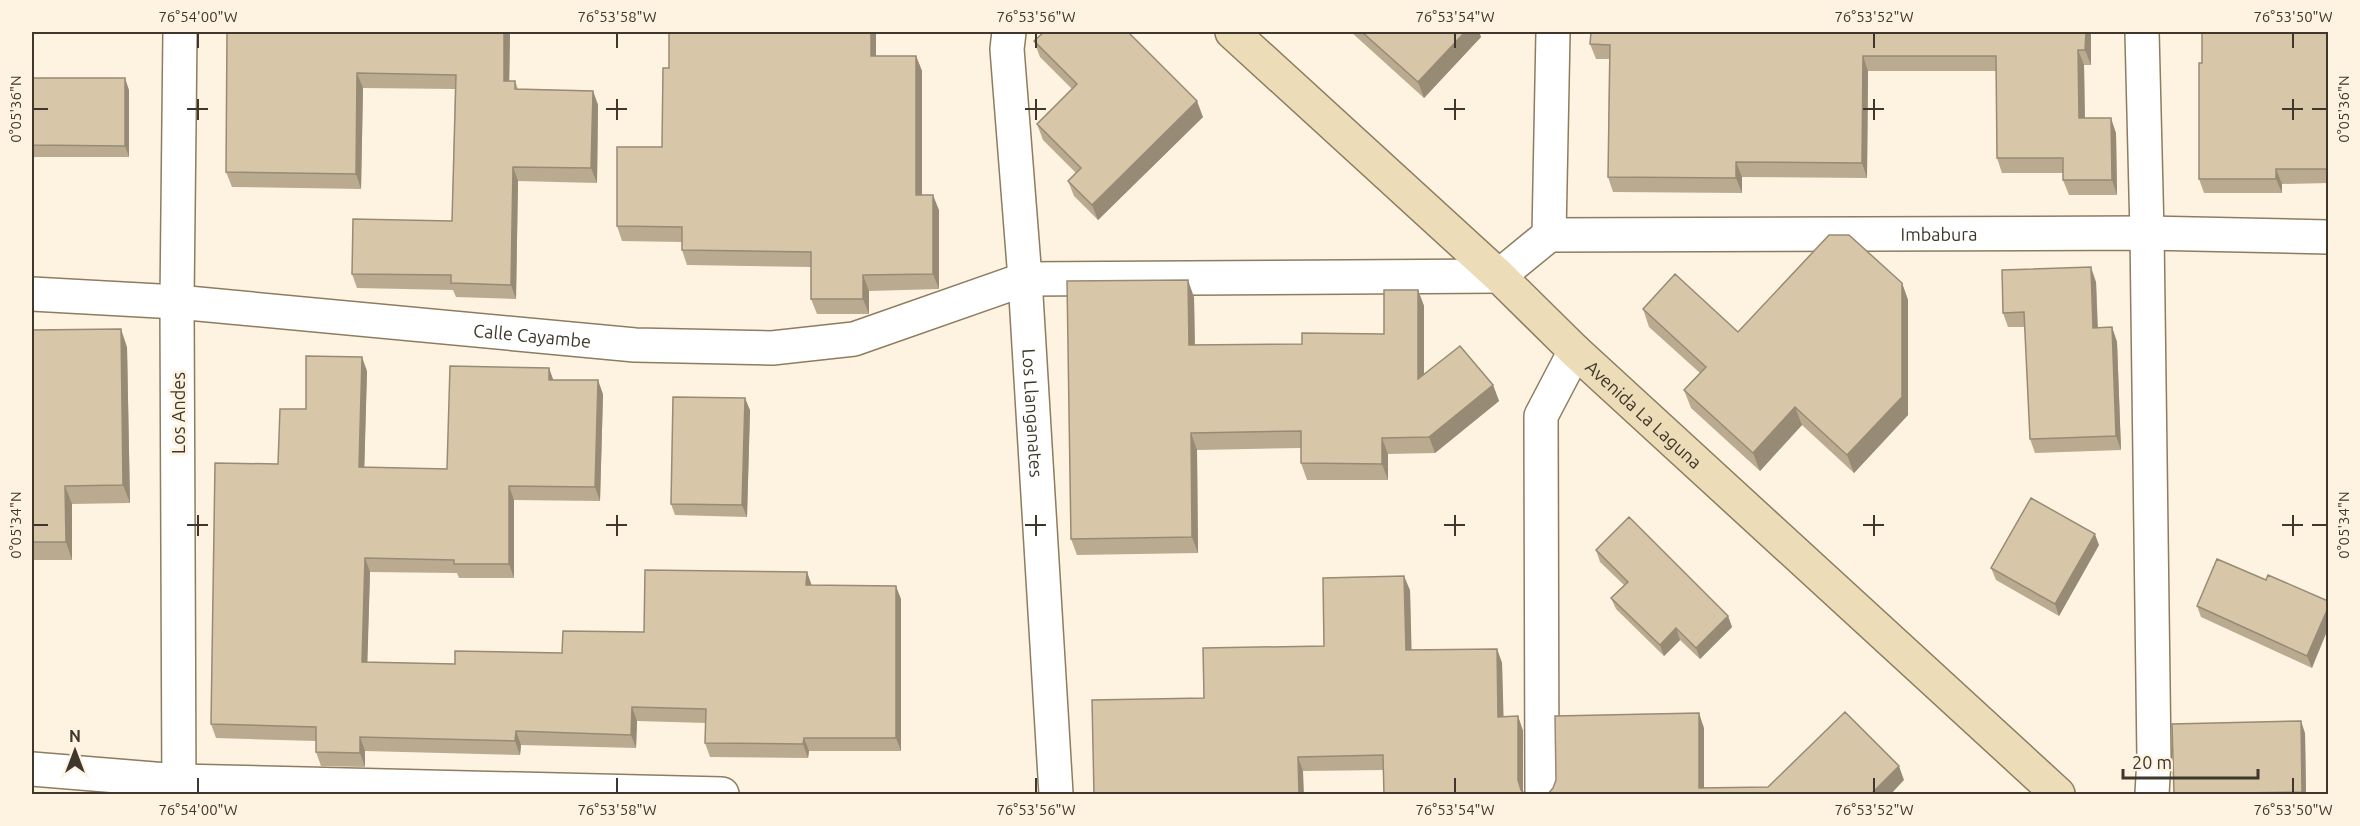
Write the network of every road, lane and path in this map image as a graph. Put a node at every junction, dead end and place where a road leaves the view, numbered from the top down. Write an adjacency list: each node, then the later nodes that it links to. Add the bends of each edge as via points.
1 (180, 32): 12 (street, Los Andes)
2 (1009, 32): 10 (street, Los Llanganates, via 1007,50)
3 (1232, 32): 9 (street, Avenida La Laguna)
4 (1553, 32): 7 (street)
5 (2142, 32): 6 (street)
6 (2147, 233): 7 (street, Imbabura); 8 (street, Imbabura); 20 (street)
7 (1549, 235): 9 (street)
8 (2328, 237)
9 (1499, 276): 10 (street, Calle Cayambe); 13 (street, Avenida La Laguna)
10 (1025, 279): 12 (street, Calle Cayambe, via 854,339 772,348 635,345); 17 (street, Los Llanganates)
11 (32, 294): 12 (street, Calle Cayambe)
12 (177, 302): 15 (street, Los Andes)
13 (1575, 351): 18 (street, via 1541,416); 19 (street, Avenida La Laguna)
14 (32, 769): 15 (street)
15 (179, 788): 16 (street)
16 (722, 795)
17 (1056, 795)
18 (1542, 795)
19 (2058, 795)
20 (2152, 795)

